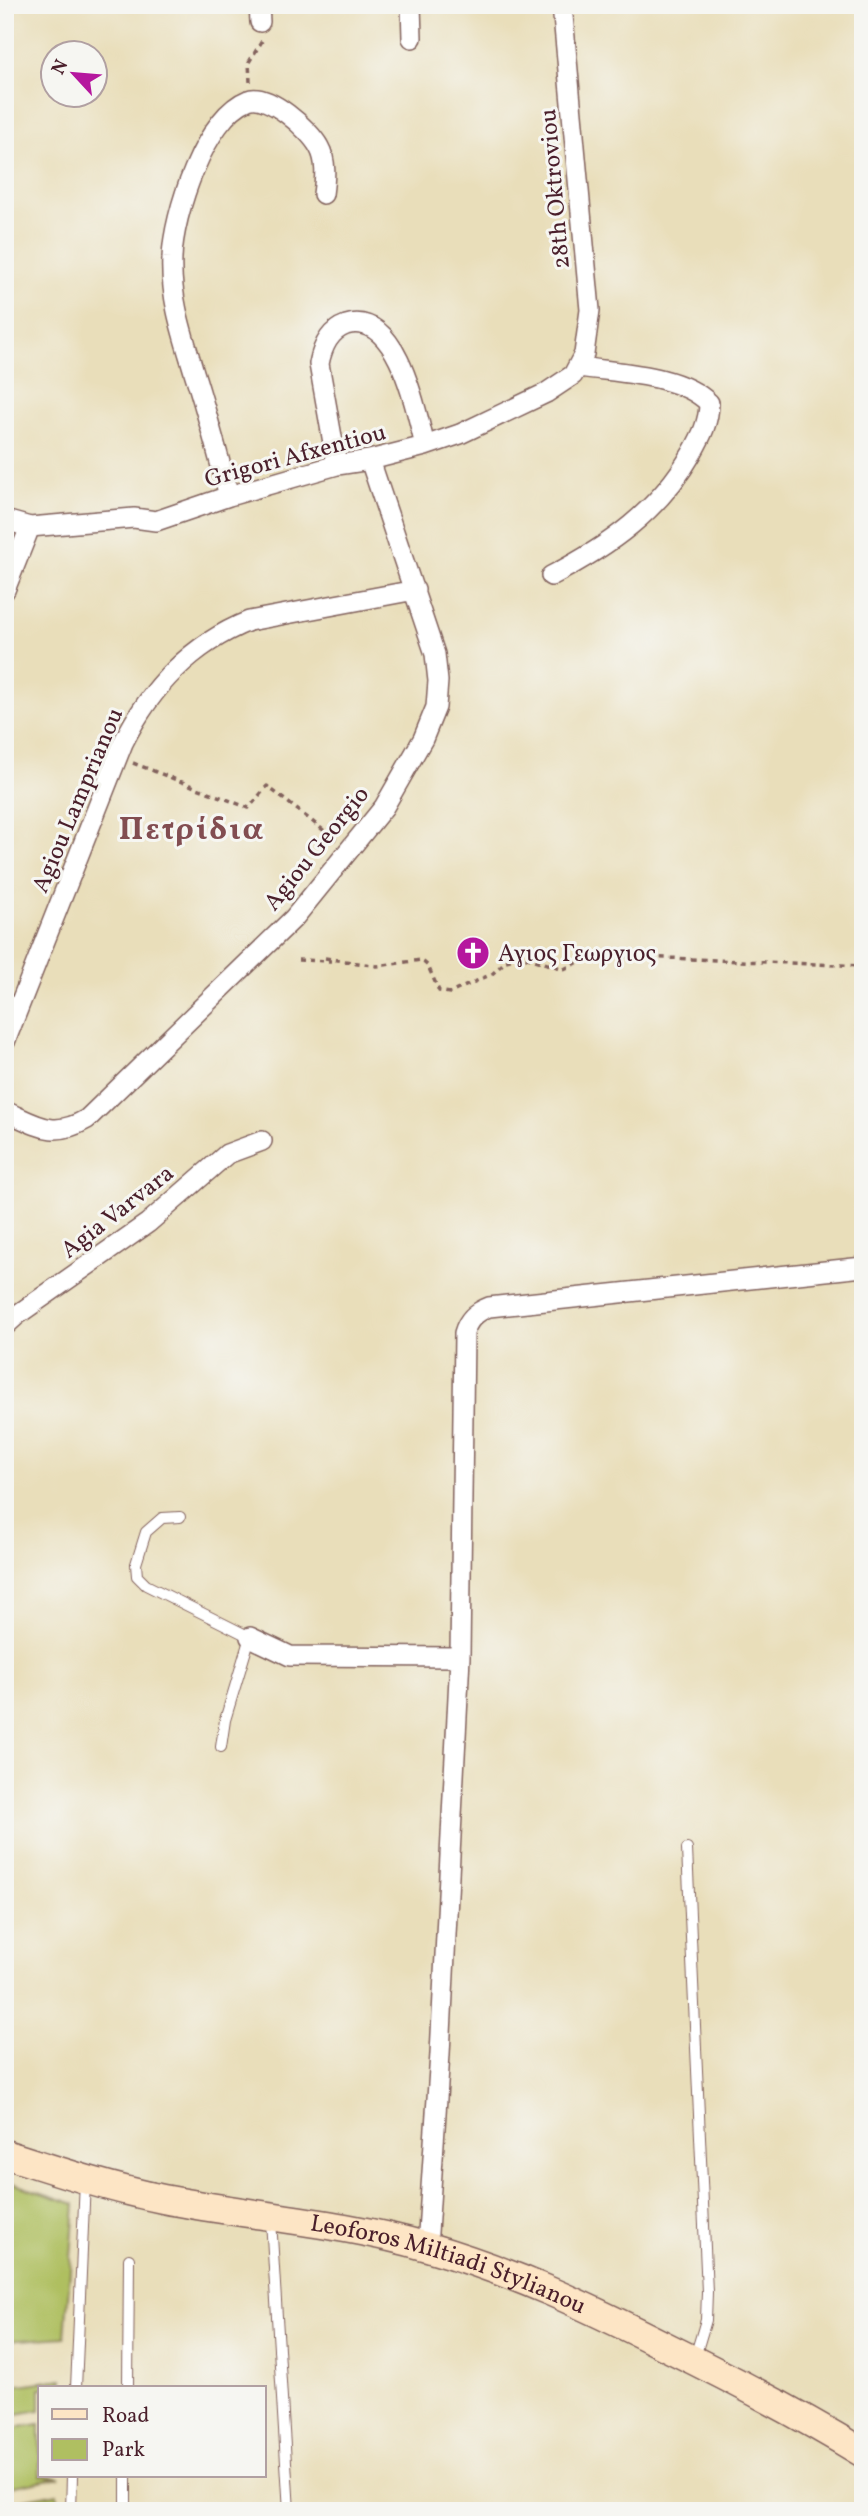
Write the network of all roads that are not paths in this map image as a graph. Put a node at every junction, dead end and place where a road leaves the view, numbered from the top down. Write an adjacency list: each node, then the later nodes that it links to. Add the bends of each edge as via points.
1 (411, 5): 3 (street)
2 (562, 5): 5 (street, 28th Oktroviou, via 590,310)
3 (412, 38)
4 (323, 194): 9 (street, via 325,176 319,147 277,106 250,98 228,115 188,182 177,220 173,291)
5 (580, 367): 6 (street, Grigori Afxentiou, via 560,386 535,399); 12 (street, via 685,386 709,403 709,414 682,470 654,505 623,534)
6 (425, 446): 7 (street, Grigori Afxentiou); 8 (street, via 409,382 390,345 374,330 348,324 332,334 319,364)
7 (370, 460): 8 (street, Grigori Afxentiou); 14 (street, Agiou Georgio)
8 (337, 465): 9 (street, Grigori Afxentiou)
9 (229, 496): 11 (street, Grigori Afxentiou, via 156,521 134,517)
10 (5, 520): 11 (street, Grigori Afxentiou)
11 (30, 527): 13 (street)
12 (551, 576)
13 (5, 590)
14 (415, 590): 15 (street, Agiou Lamprianou, via 249,621 228,629 203,645 152,693 117,758); 16 (street, Agiou Georgio, via 435,654 436,707 384,807 294,918 87,1119 66,1130 55,1130)
15 (5, 1042)
16 (5, 1111)
17 (262, 1141): 19 (street, Agia Varvara, via 227,1154 148,1223)
18 (863, 1268): 22 (street, via 478,1311 464,1334)
19 (5, 1326)
20 (180, 1517): 21 (lane, via 162,1518 146,1532 137,1576 146,1585)
21 (250, 1637): 22 (street, via 290,1656); 23 (lane)
22 (460, 1657): 28 (street)
23 (221, 1747)
24 (687, 1849): 30 (lane, via 707,2292 706,2320)
25 (10, 2155): 26 (main road, Leoforos Miltiadi Stylianou)
26 (85, 2180): 27 (main road, Leoforos Miltiadi Stylianou); 31 (lane)
27 (271, 2216): 28 (main road, Leoforos Miltiadi Stylianou); 38 (lane)
28 (427, 2247): 30 (main road, Leoforos Miltiadi Stylianou, via 545,2287)
29 (129, 2259): 32 (lane)
30 (694, 2360): 33 (main road, Leoforos Miltiadi Stylianou)
31 (76, 2386)
32 (128, 2386)
33 (863, 2453)
34 (72, 2478): 36 (lane)
35 (126, 2478): 37 (lane)
36 (71, 2511)
37 (126, 2511)
38 (289, 2511)

